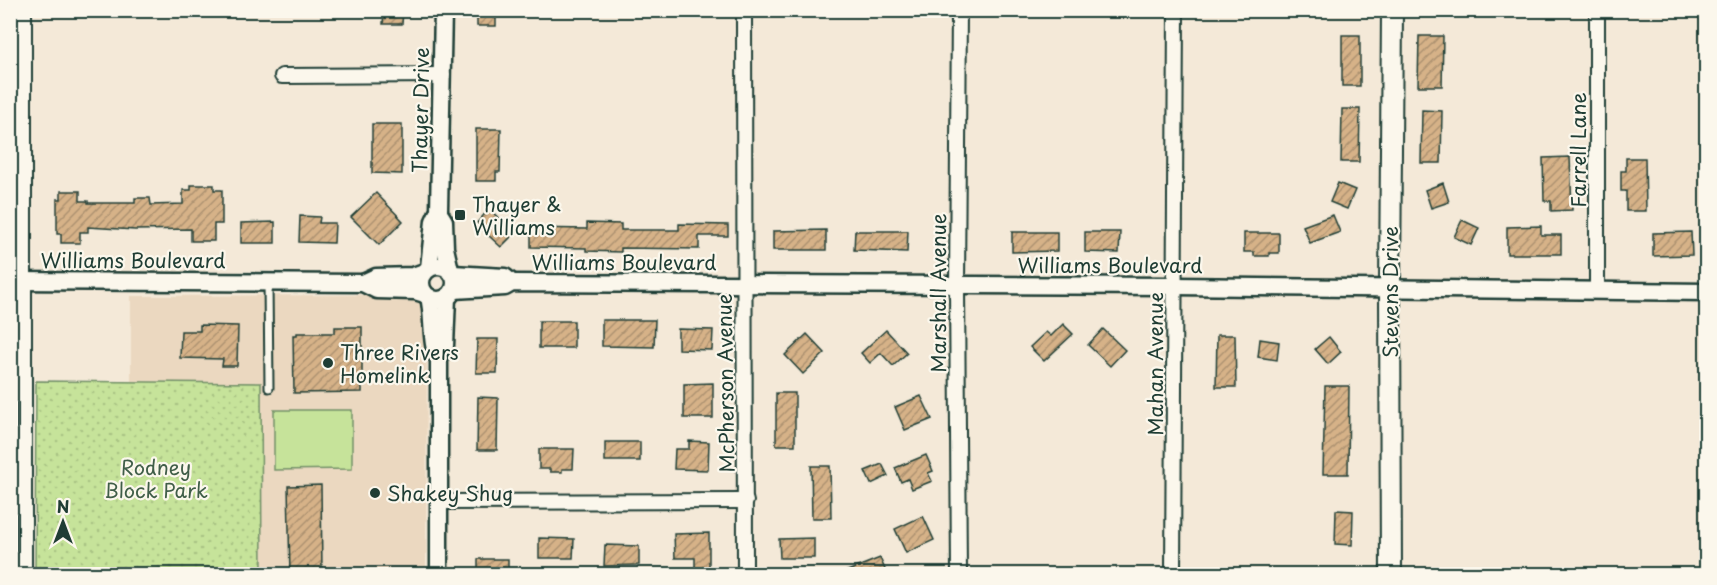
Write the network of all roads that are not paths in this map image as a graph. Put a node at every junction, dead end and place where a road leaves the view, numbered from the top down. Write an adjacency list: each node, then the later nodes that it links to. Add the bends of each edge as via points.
1 (24, 10): 12 (street)
2 (443, 10): 8 (street, Thayer Drive)
3 (744, 10): 16 (street, McPherson Avenue)
4 (959, 10): 17 (street, Marshall Avenue)
5 (1176, 10): 18 (street, Mahan Avenue)
6 (1392, 10): 19 (main road, Stevens Drive)
7 (1597, 10): 20 (street, Farrell Lane)
8 (443, 75): 9 (street); 10 (street, Thayer Drive)
9 (282, 76)
10 (439, 210): 11 (street, Thayer Drive); 15 (street, Thayer Drive, via 444,221)
11 (427, 270): 14 (street, Williams Boulevard, via 413,276 375,277); 15 (street, via 440,265); 22 (street, via 421,283)
12 (17, 281): 13 (street, Williams Boulevard); 27 (street)
13 (268, 282): 14 (street, Williams Boulevard); 24 (lane)
14 (363, 283): 22 (street, Williams Boulevard, via 377,290 415,291)
15 (451, 283): 16 (street, Williams Boulevard, via 505,277 512,283); 22 (street, via 440,300); 23 (street, Thayer Drive, via 445,353)
16 (743, 284): 17 (street, Williams Boulevard); 25 (street, McPherson Avenue)
17 (957, 286): 18 (street, Williams Boulevard); 30 (street, Marshall Avenue)
18 (1175, 286): 19 (street, Williams Boulevard); 31 (street, Mahan Avenue)
19 (1390, 289): 20 (street, Williams Boulevard); 32 (main road, Stevens Drive)
20 (1597, 290): 21 (street, Williams Boulevard)
21 (1707, 292)
22 (427, 296): 23 (street, Thayer Drive)
23 (439, 360): 26 (street, Thayer Drive)
24 (268, 388)
25 (746, 501): 26 (street); 29 (street, McPherson Avenue)
26 (439, 502): 28 (street, Thayer Drive)
27 (24, 574)
28 (439, 574)
29 (745, 574)
30 (959, 574)
31 (1173, 574)
32 (1391, 574)

